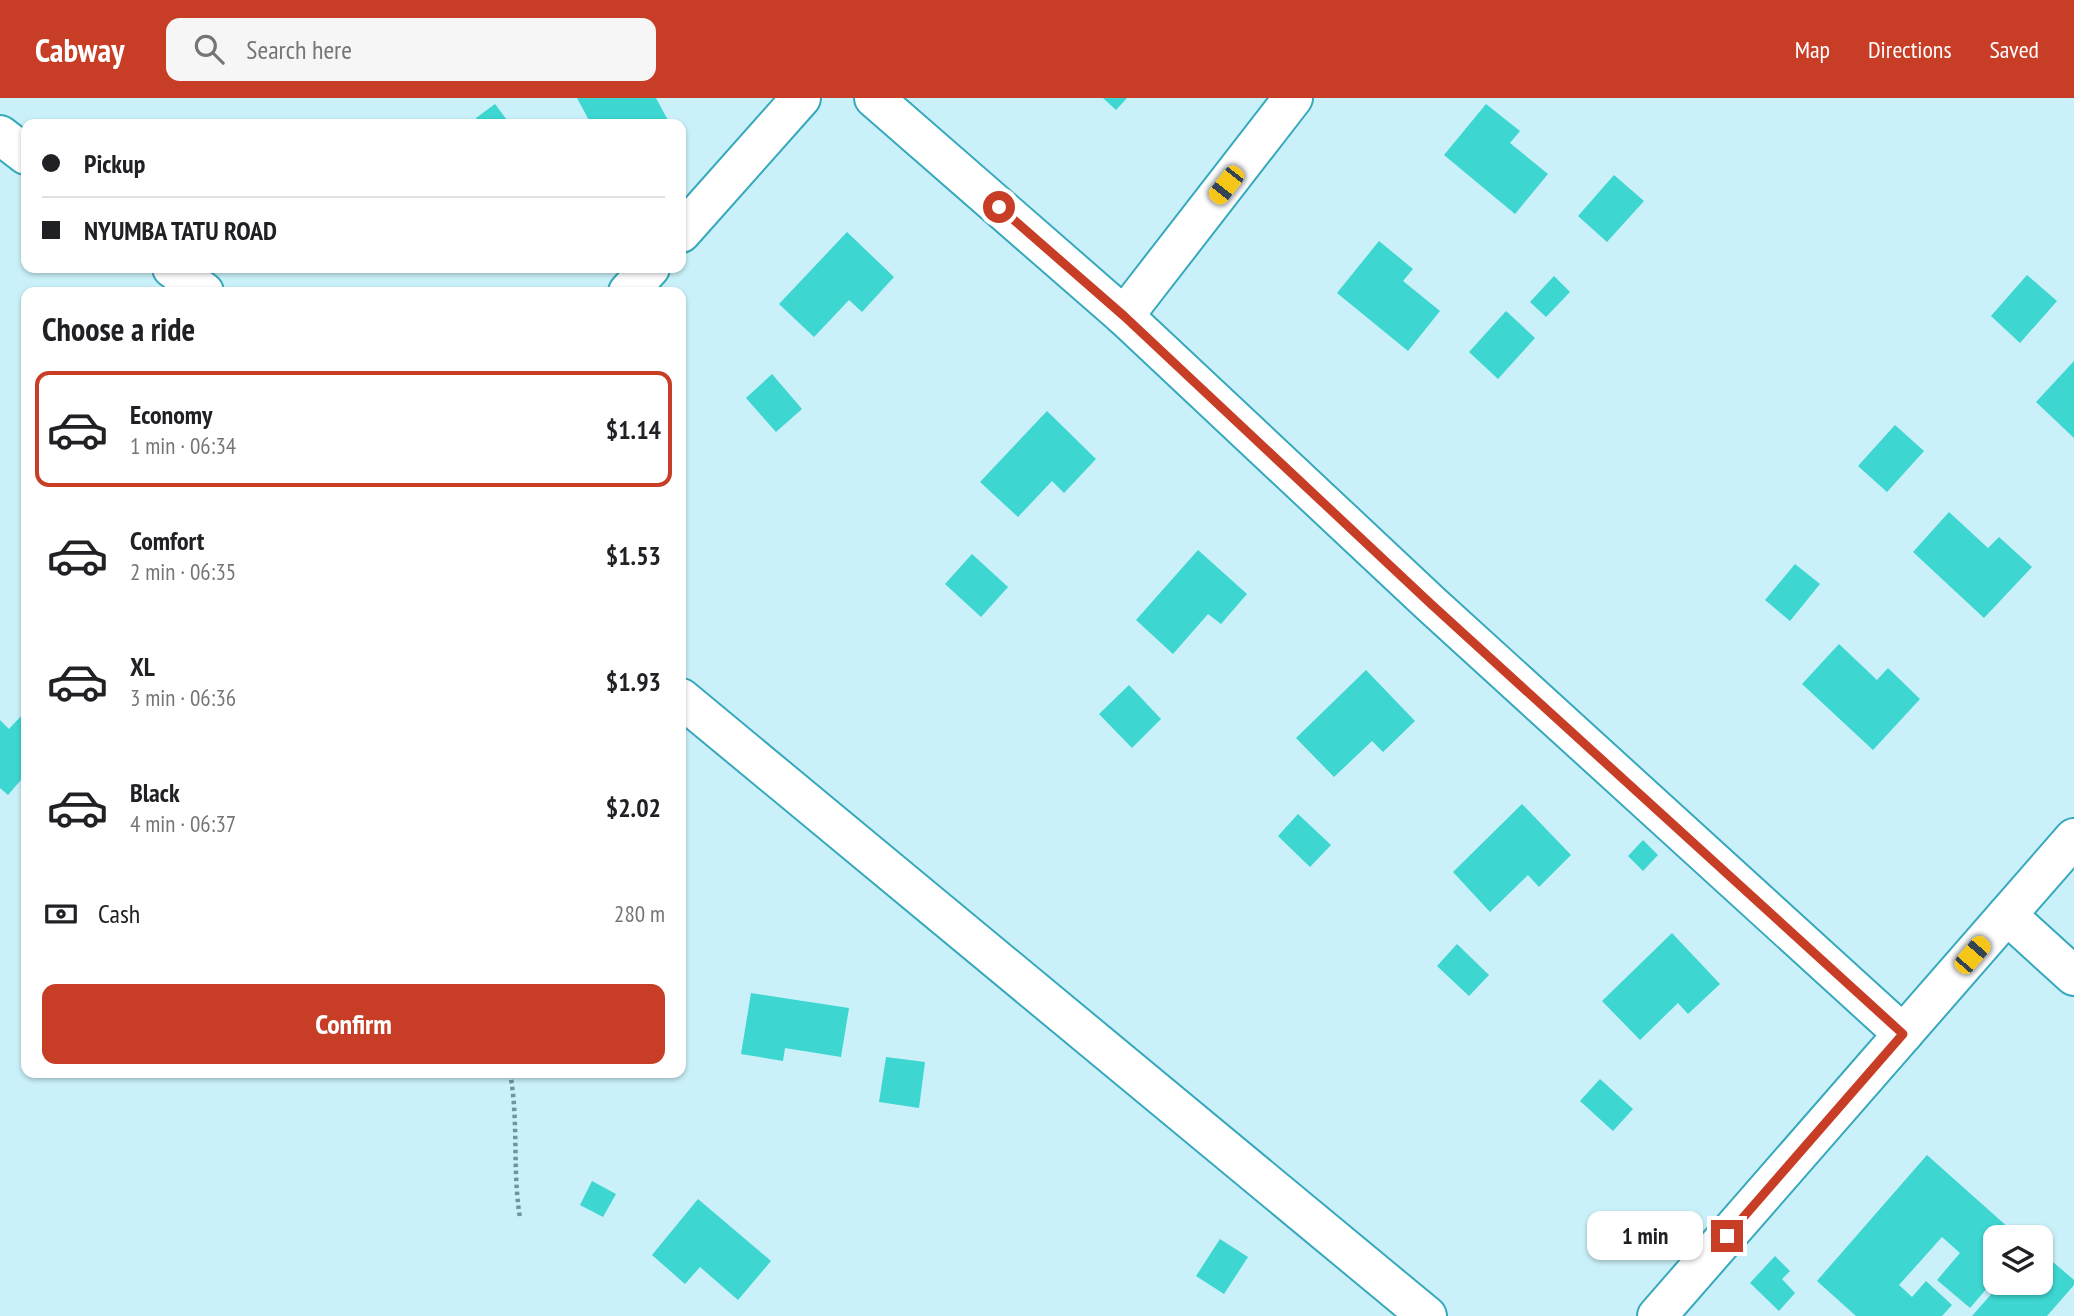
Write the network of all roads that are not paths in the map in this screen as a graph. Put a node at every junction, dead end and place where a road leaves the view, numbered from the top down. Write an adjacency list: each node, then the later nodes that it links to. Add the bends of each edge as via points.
1 (801, 98): 6 (street)
2 (874, 98): 11 (street)
3 (1293, 98): 11 (street)
4 (0, 135): 5 (street)
5 (21, 151)
6 (686, 227)
7 (179, 273): 9 (street)
8 (645, 273): 10 (street)
9 (197, 287)
10 (633, 287)
11 (1124, 316): 16 (street, via 1431,604)
12 (686, 702): 17 (street)
13 (2074, 838): 14 (street)
14 (2007, 915): 15 (street); 16 (street)
15 (2074, 976)
16 (1903, 1034): 18 (street)
17 (1427, 1316)
18 (1657, 1316)

